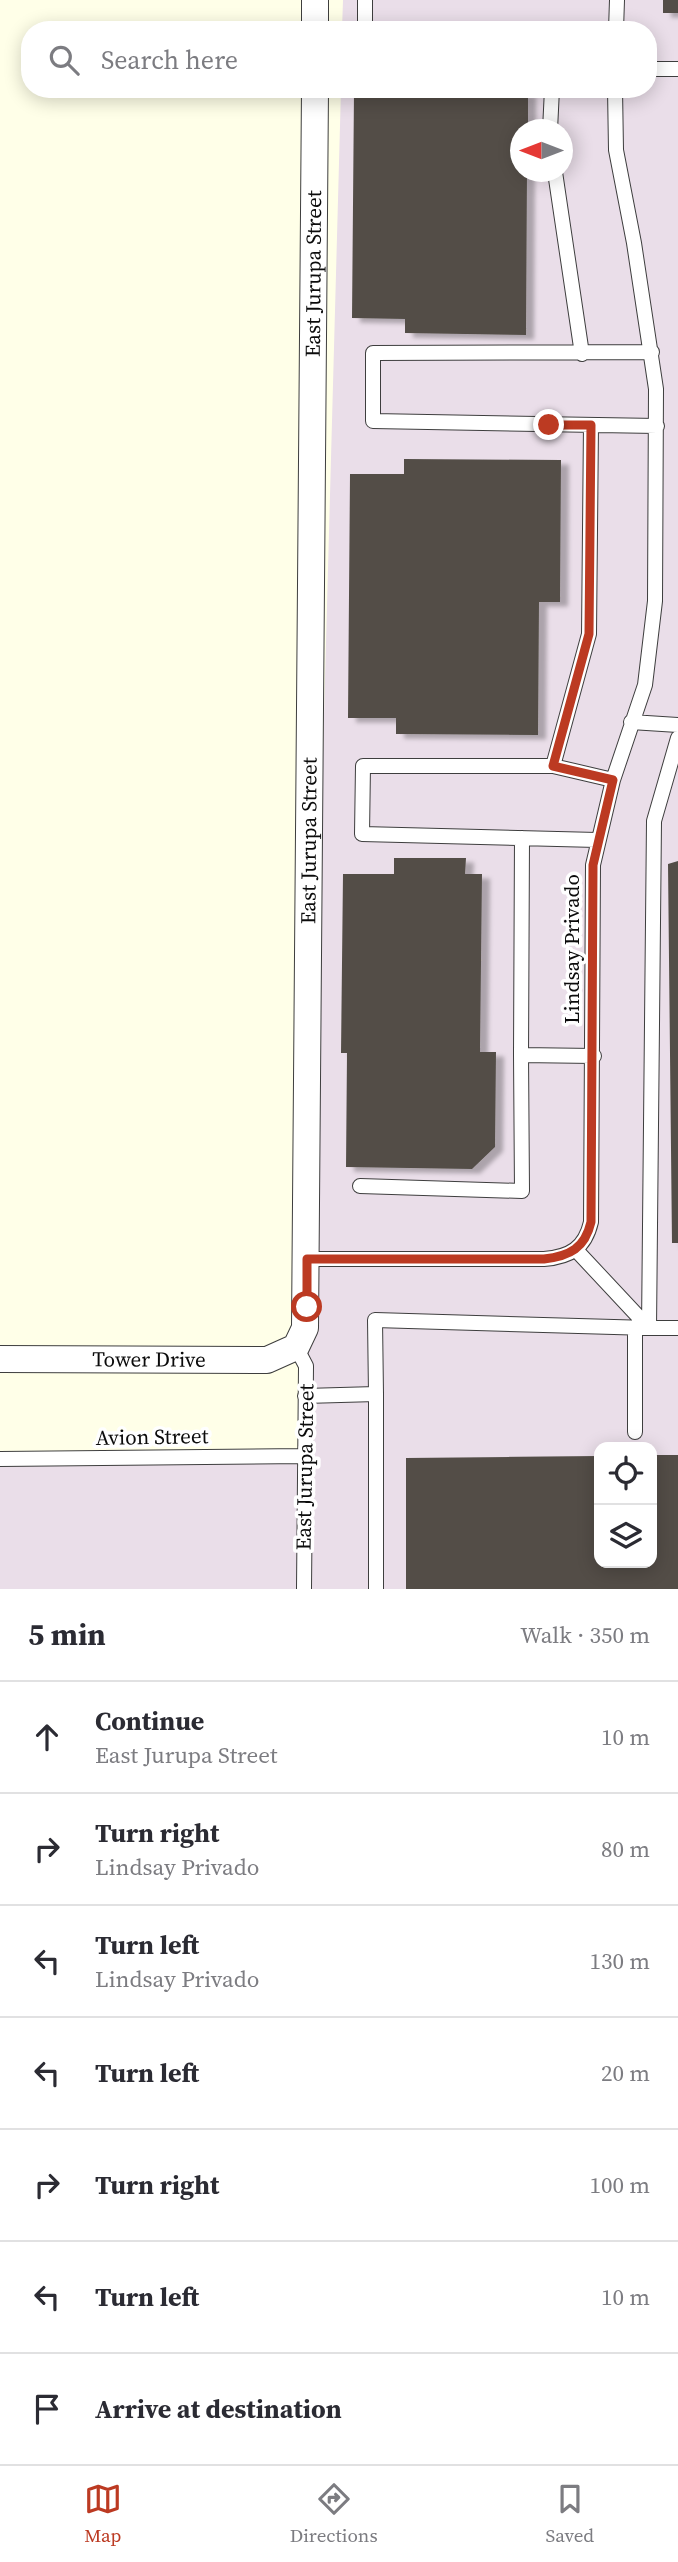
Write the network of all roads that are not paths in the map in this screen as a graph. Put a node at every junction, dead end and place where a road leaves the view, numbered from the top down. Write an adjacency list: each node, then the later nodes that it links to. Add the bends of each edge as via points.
1 (315, 0): 4 (street)
2 (365, 0): 5 (lane)
3 (617, 0): 6 (lane)
4 (315, 21)
5 (365, 21)
6 (616, 21)
7 (657, 69): 8 (lane)
8 (678, 69)
9 (315, 98): 29 (street, East Jurupa Street)
10 (552, 98): 12 (lane)
11 (615, 98): 14 (lane, Lindsay Privado, via 616,150)
12 (551, 119)
13 (556, 182): 15 (lane)
14 (652, 352): 15 (lane); 17 (lane, Lindsay Privado)
15 (582, 354): 16 (lane, via 373,353 373,421)
16 (591, 425): 17 (lane); 21 (lane, via 589,634)
17 (657, 426): 18 (lane, Lindsay Privado, via 654,614 645,685)
18 (631, 722): 19 (lane); 22 (lane, Lindsay Privado)
19 (678, 725)
20 (678, 738): 30 (lane, via 654,821)
21 (553, 766): 22 (lane); 23 (lane, via 363,766 362,834)
22 (613, 780): 24 (lane, Lindsay Privado)
23 (522, 838): 24 (lane); 25 (lane)
24 (597, 840): 26 (lane, Lindsay Privado, via 593,865)
25 (521, 1055): 26 (lane); 27 (lane, via 522,1191)
26 (594, 1056): 28 (lane, Lindsay Privado, via 591,1222)
27 (360, 1186)
28 (576, 1251): 29 (lane, via 544,1259); 30 (lane)
29 (307, 1259): 32 (street, East Jurupa Street, via 305,1328)
30 (642, 1328): 31 (lane); 34 (lane, via 376,1320); 36 (lane)
31 (678, 1328)
32 (296, 1347): 33 (street, Tower Drive, via 267,1360); 35 (lane, East Jurupa Street, via 306,1366)
33 (0, 1359)
34 (376, 1394): 35 (lane); 40 (lane)
35 (306, 1396): 37 (lane, East Jurupa Street)
36 (635, 1432)
37 (304, 1456): 38 (lane, Avion Street); 39 (lane, East Jurupa Street)
38 (0, 1459)
39 (304, 1589)
40 (376, 1589)

